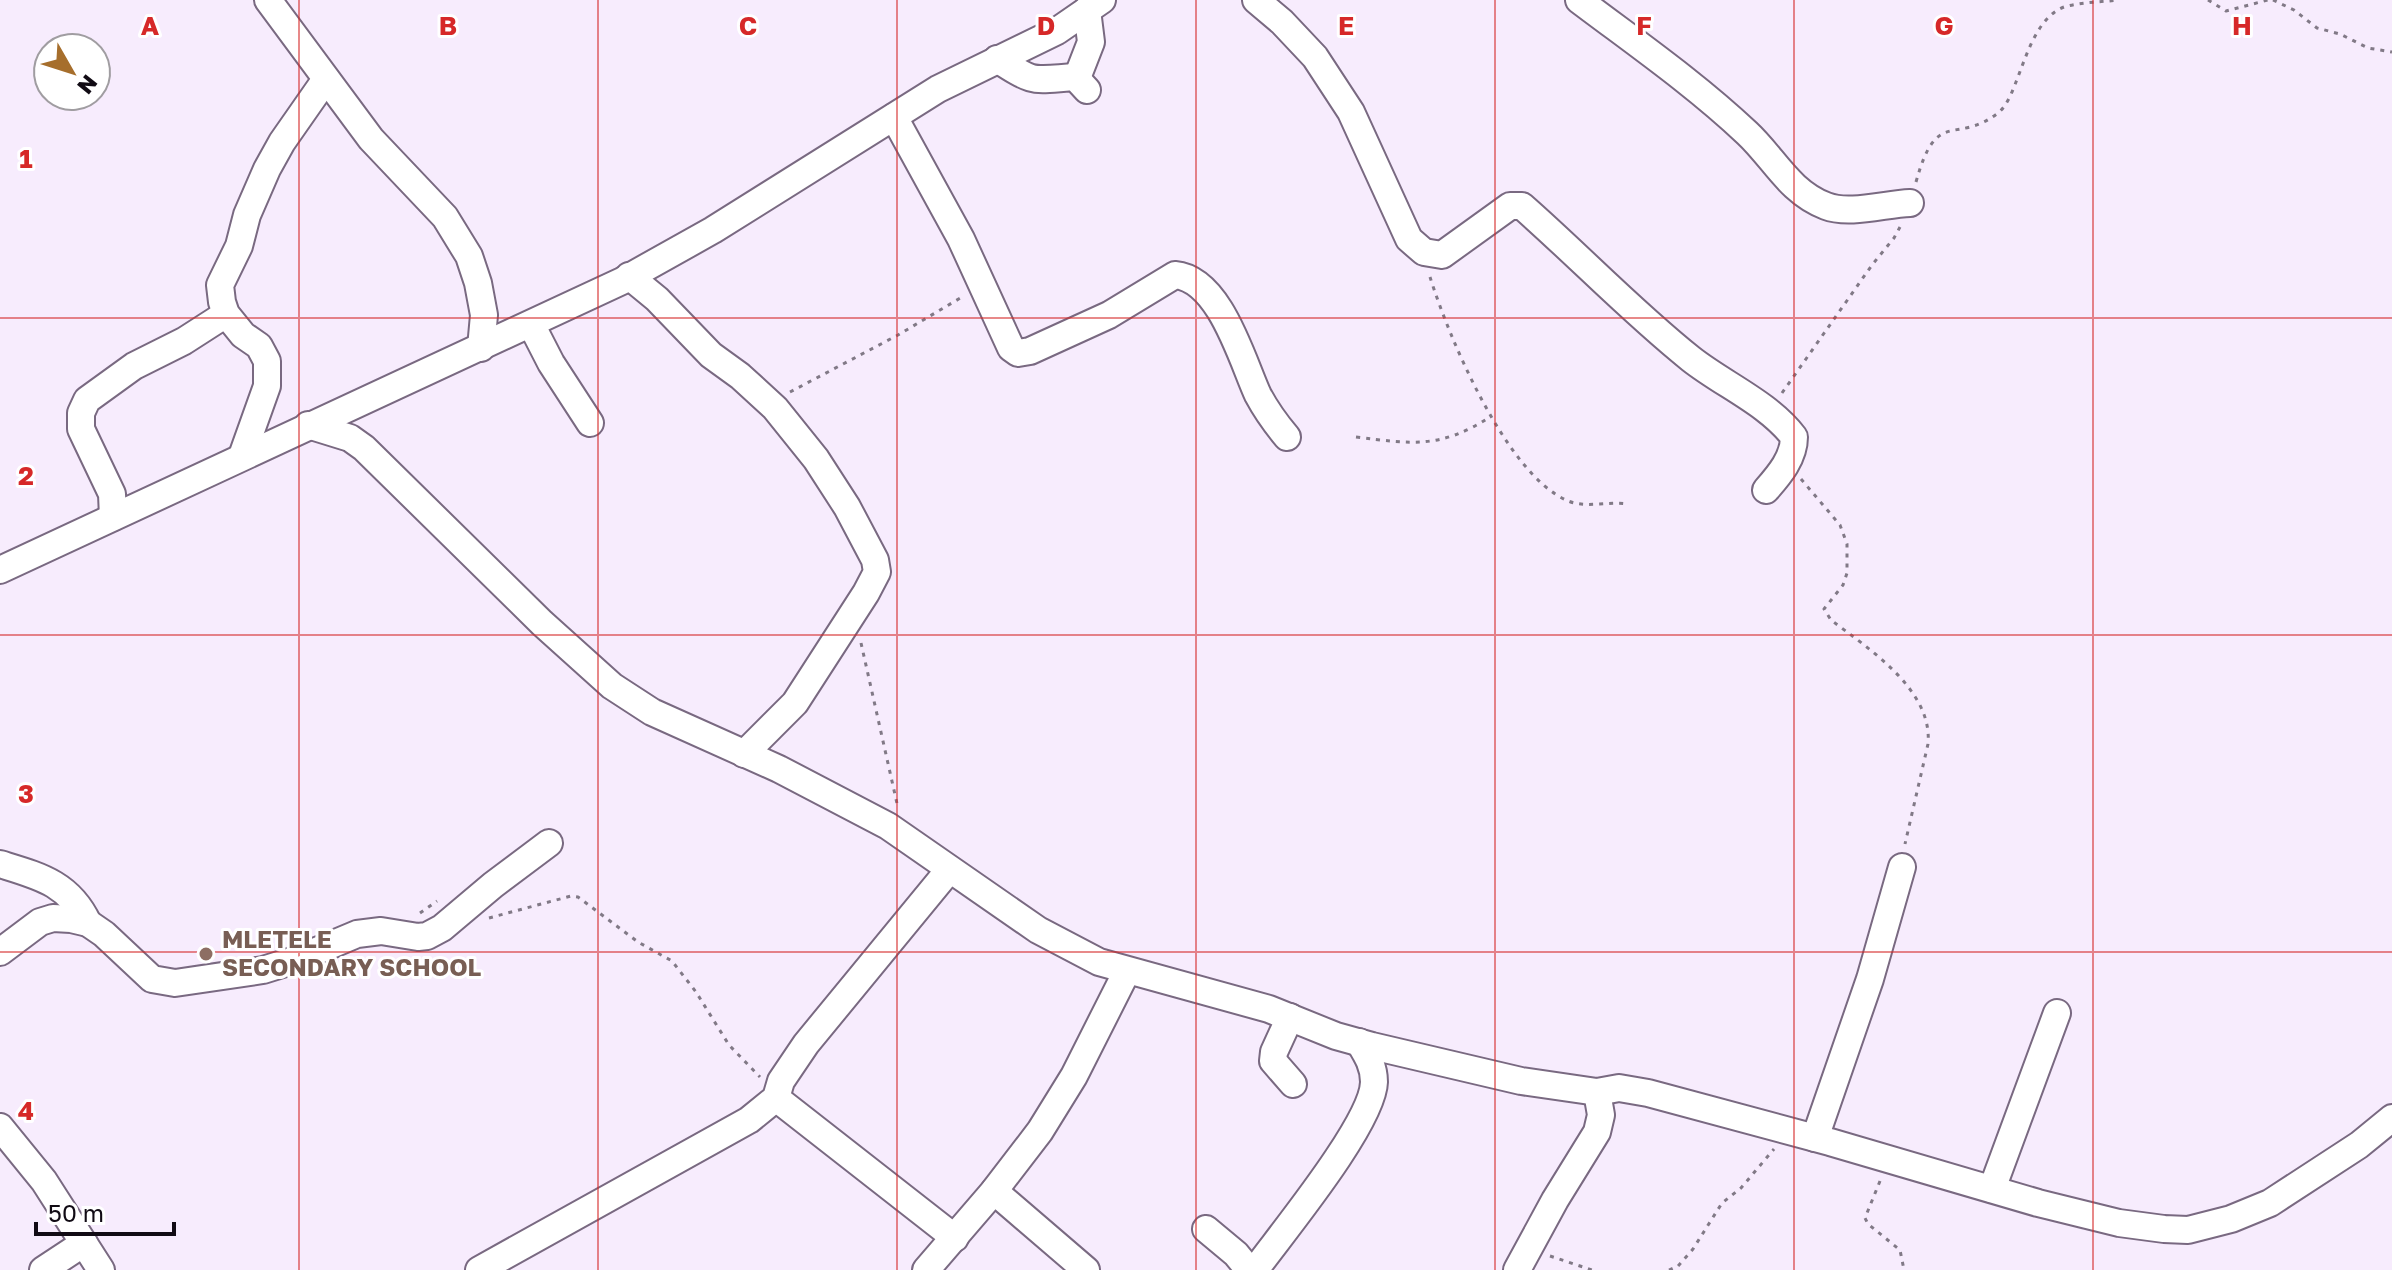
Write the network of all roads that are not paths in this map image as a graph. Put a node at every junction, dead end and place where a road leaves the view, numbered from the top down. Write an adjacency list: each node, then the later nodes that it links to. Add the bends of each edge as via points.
1 (268, 0): 6 (street)
2 (1256, 0): 17 (street, via 1315,57 1351,112 1409,239 1424,252 1442,255 1510,206 1522,206 1688,356 1794,437 1790,456)
3 (1579, 0): 8 (street, via 1749,134 1789,182 1811,199 1843,211)
4 (1094, 5): 5 (street, via 1057,31); 5 (street, via 1082,84 1031,79)
5 (997, 59): 7 (street)
6 (326, 79): 10 (street, via 282,142 247,215 220,285); 12 (street, via 371,139 445,217 469,256 484,315)
7 (894, 117): 9 (street); 15 (street, via 961,239 1011,348 1030,351 1109,315 1175,275 1186,276 1208,292 1260,398)
8 (1910, 203)
9 (629, 276): 11 (street); 20 (street, via 769,402 816,459 875,560 877,572 795,703)
10 (226, 314): 16 (street, via 267,361 267,386); 18 (street, via 134,366 87,400 81,429 112,494)
11 (531, 324): 12 (street); 13 (street)
12 (481, 348): 14 (street)
13 (590, 423)
14 (308, 425): 16 (street); 20 (street, via 364,448 612,686 652,712)
15 (1287, 437)
16 (242, 456): 18 (street)
17 (1766, 490)
18 (113, 517): 19 (street)
19 (0, 570)
20 (744, 754): 24 (street, via 834,797)
21 (549, 843): 25 (street, via 427,936 357,934 263,970 175,983 152,979)
22 (0, 864): 25 (street, via 62,888)
23 (1902, 867): 36 (street)
24 (949, 870): 27 (street, via 1038,930); 33 (street, via 806,1044)
25 (88, 923): 26 (street, via 53,918 40,922)
26 (0, 952)
27 (1127, 971): 29 (street); 38 (street, via 1060,1098)
28 (2057, 1013): 37 (street)
29 (1290, 1017): 30 (street); 31 (street, via 1273,1061)
30 (1359, 1042): 32 (street, via 1521,1081); 48 (street, via 1374,1081 1364,1116)
31 (1293, 1084)
32 (1597, 1092): 36 (street, via 1619,1088 1648,1093); 42 (street, via 1597,1132)
33 (777, 1095): 40 (street); 45 (street, via 749,1120)
34 (2392, 1118): 37 (street, via 2270,1203 2188,1230 2119,1223)
35 (0, 1127): 41 (street)
36 (1815, 1138): 37 (street)
37 (1992, 1189)
38 (994, 1191): 40 (street); 47 (street)
39 (1206, 1229): 48 (street)
40 (955, 1238): 46 (street)
41 (84, 1243): 43 (street); 44 (street)
42 (1523, 1259)
43 (43, 1270)
44 (101, 1270)
45 (479, 1270)
46 (926, 1270)
47 (1086, 1270)
48 (1252, 1270)

